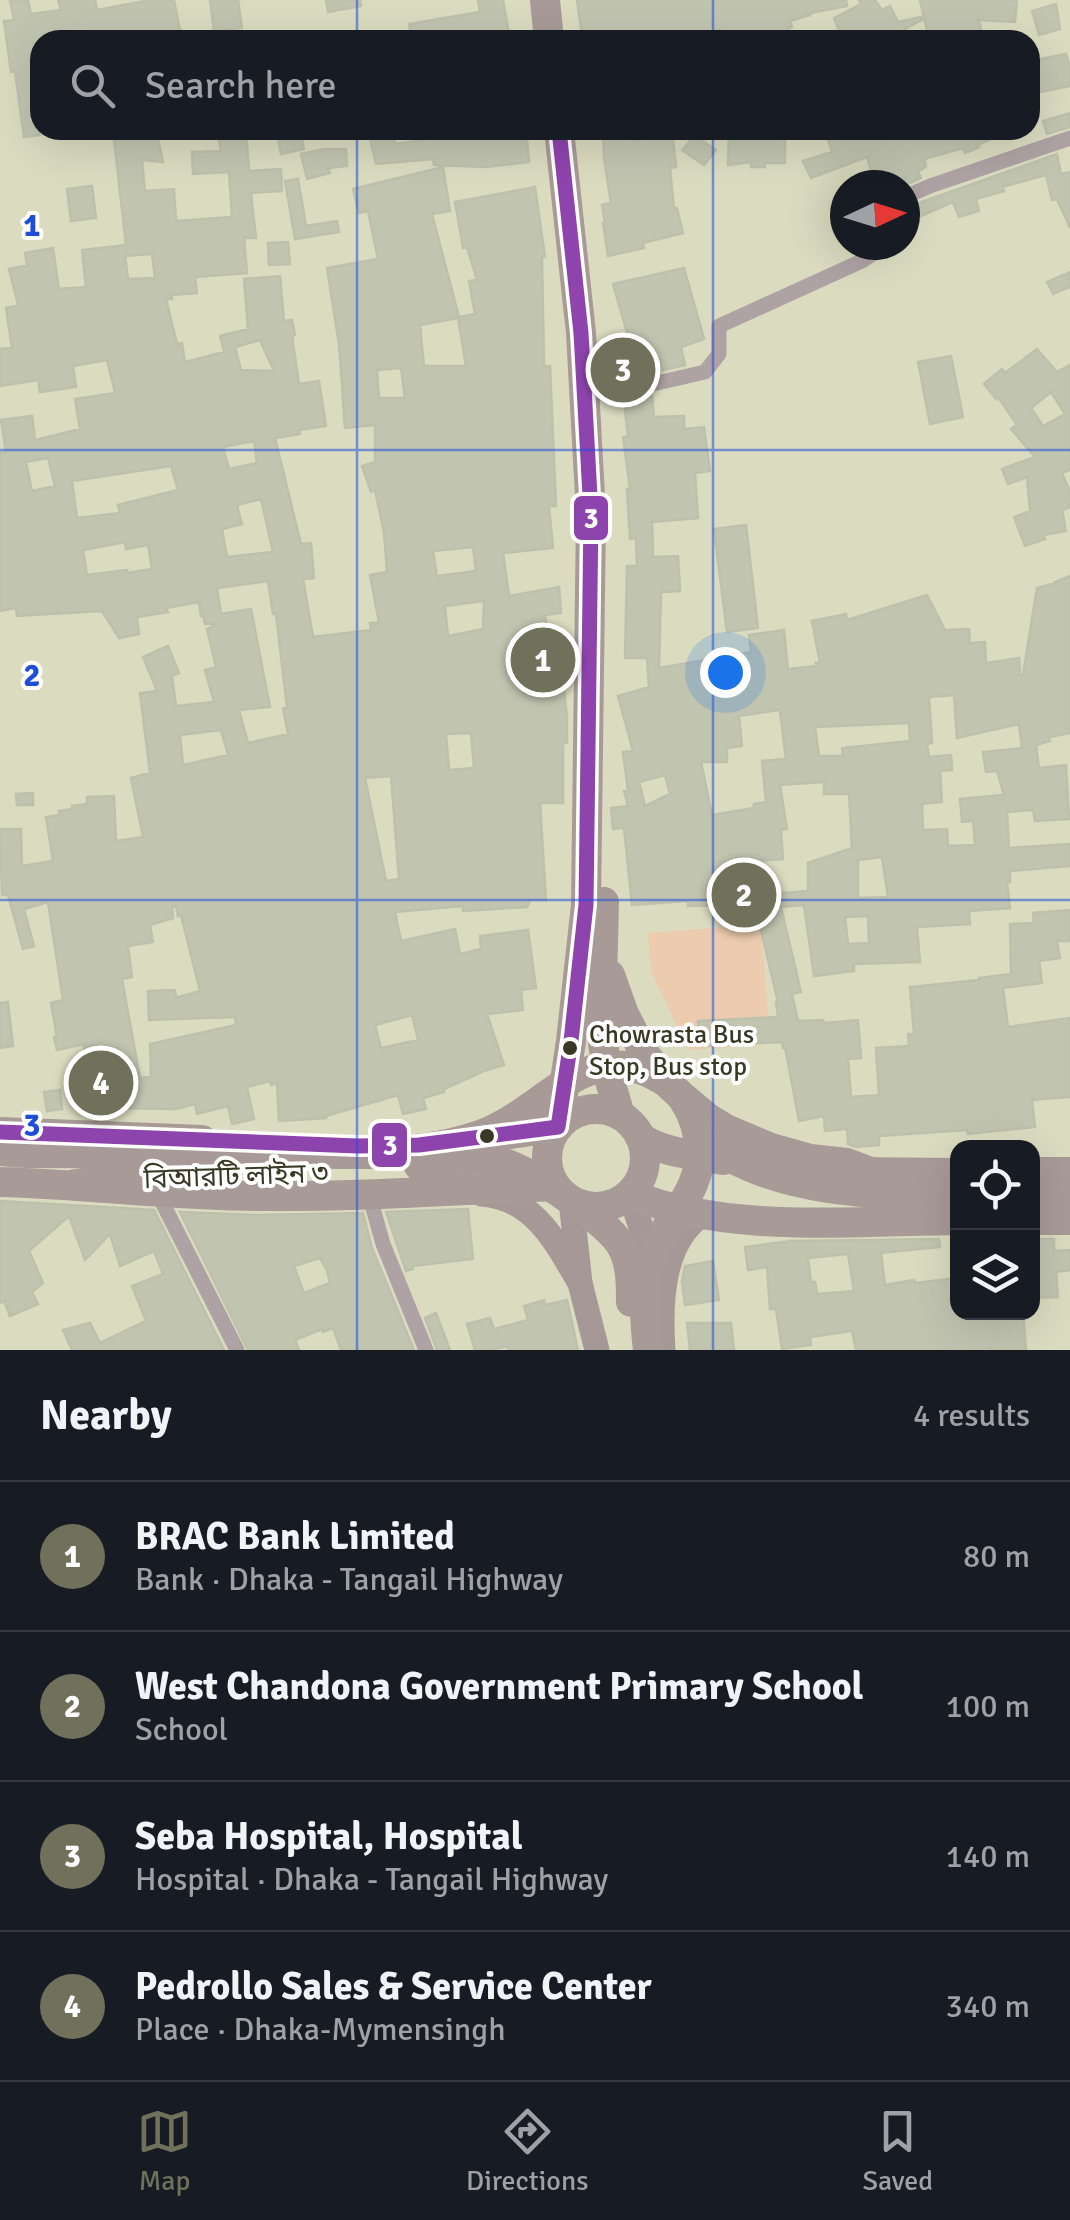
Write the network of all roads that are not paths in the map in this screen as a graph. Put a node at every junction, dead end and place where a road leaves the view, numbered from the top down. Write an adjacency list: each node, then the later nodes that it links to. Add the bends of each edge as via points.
1 (545, 0): 3 (highway)
2 (566, 0): 4 (highway)
3 (548, 30)
4 (569, 30)
5 (1070, 138): 8 (street)
6 (560, 140): 14 (highway, via 581,333 590,514 586,906)
7 (580, 140): 10 (highway)
8 (920, 190)
9 (864, 260): 10 (street, via 719,326 719,354 706,372)
10 (605, 395): 11 (highway)
11 (604, 958): 13 (highway, via 607,1071); 20 (highway, via 644,1053 708,1118 771,1148)
12 (695, 1121): 16 (highway, বিআরটি লাইন ৩, bridge, via 677,1090 660,1078 616,1066 573,1077 488,1132 429,1147 378,1154); 28 (highway, বিআরটি লাইন ৩, bridge, via 704,1144 769,1174 846,1190); 41 (highway, bridge, via 701,1151 695,1178 648,1271)
13 (630, 1126): 14 (highway, via 594,1109); 20 (highway, via 647,1142 730,1161); 27 (highway, via 645,1152 640,1182)
14 (558, 1127): 15 (highway, via 374,1146); 26 (highway, via 547,1156)
15 (0, 1132)
16 (0, 1151)
17 (950, 1172): 20 (highway)
18 (1040, 1172): 19 (highway)
19 (1070, 1172)
20 (873, 1173)
21 (0, 1182): 22 (highway)
22 (76, 1184): 24 (highway); 40 (highway, বিআরটি লাইন ৩, bridge, via 162,1174 350,1172 496,1161 545,1184 612,1232 629,1266)
23 (446, 1191): 25 (highway); 26 (highway); 35 (main road, via 500,1195 538,1219)
24 (156, 1192): 25 (highway); 37 (street)
25 (368, 1194): 38 (street)
26 (563, 1194): 27 (highway, via 602,1208); 35 (main road)
27 (630, 1194): 31 (highway); 36 (main road)
28 (950, 1196)
29 (1040, 1198): 30 (highway)
30 (1070, 1198)
31 (700, 1216): 32 (highway); 36 (main road, via 674,1246)
32 (950, 1220)
33 (1040, 1220): 34 (highway)
34 (1070, 1220)
35 (580, 1283): 39 (main road)
36 (664, 1308): 42 (main road)
37 (237, 1350)
38 (426, 1350)
39 (598, 1350)
40 (635, 1350)
41 (648, 1350)
42 (664, 1350)

